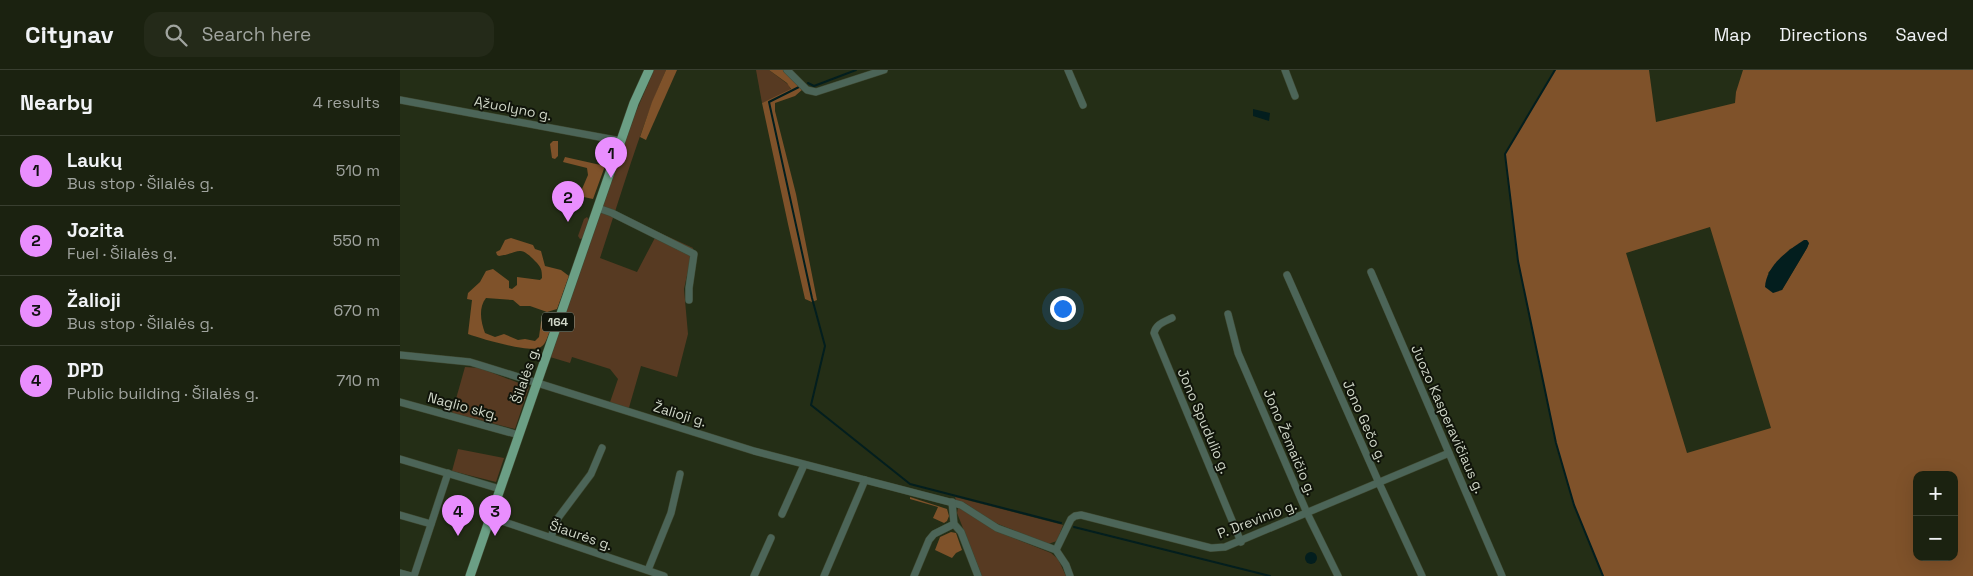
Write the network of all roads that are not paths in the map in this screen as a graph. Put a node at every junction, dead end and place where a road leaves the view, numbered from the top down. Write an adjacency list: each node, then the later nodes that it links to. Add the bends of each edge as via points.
1 (649, 70): 9 (main road, Šilalės g. / 164)
2 (787, 70): 3 (street, via 807,90 816,92)
3 (884, 70)
4 (1068, 70): 8 (street)
5 (1285, 70): 6 (street)
6 (1295, 96)
7 (400, 100): 9 (street, Ąžuolyno g.)
8 (1083, 105)
9 (621, 141): 10 (main road, Šilalės g. / 164)
10 (598, 208): 13 (street, via 694,254); 17 (main road, Šilalės g. / 164)
11 (1371, 272): 21 (street, Juozo Kasperavičiaus g.)
12 (1287, 274): 27 (street, Jono Gečo g.)
13 (689, 300)
14 (1228, 314): 30 (street, Jono Žemaičio g., via 1238,353)
15 (1172, 318): 38 (street, Jono Spudulio g., via 1155,328 1154,333)
16 (400, 355): 17 (street, Žalioji g., via 470,362)
17 (537, 384): 19 (main road, Šilalės g. / 164); 23 (street, Žalioji g.)
18 (400, 402): 19 (street, Naglio skg.)
19 (519, 435): 28 (main road, Šilalės g. / 164)
20 (602, 448): 36 (street, via 591,474 558,518)
21 (1450, 452): 27 (street, P. Drevinio g.); 52 (street, Juozo Kasperavičiaus g.)
22 (400, 459): 24 (street)
23 (804, 465): 26 (street, Žalioji g.); 31 (street)
24 (448, 473): 28 (street); 34 (street)
25 (680, 474): 40 (street, via 671,513)
26 (865, 480): 29 (street, Žalioji g.); 46 (street)
27 (1379, 483): 30 (street, P. Drevinio g.); 51 (street, Jono Gečo g.)
28 (500, 489): 33 (main road, Šilalės g. / 164)
29 (952, 502): 35 (street); 39 (street, Žalioji g., via 968,508 997,528)
30 (1307, 513): 38 (street, P. Drevinio g.); 50 (street, Jono Žemaičio g.)
31 (782, 514)
32 (400, 515): 34 (street)
33 (490, 517): 36 (street, Šiaurės g.); 43 (main road, Šilalės g. / 164)
34 (431, 524): 42 (street)
35 (954, 524): 47 (street, via 929,540); 48 (street, via 961,532)
36 (551, 537): 40 (street, Šiaurės g.)
37 (771, 538): 45 (street)
38 (1242, 542): 39 (street, P. Drevinio g., via 1211,548 1081,515 1071,519)
39 (1056, 550): 49 (street)
40 (648, 570): 44 (street, Šiaurės g.)
41 (400, 573): 42 (street)
42 (413, 576)
43 (470, 576)
44 (664, 576)
45 (754, 576)
46 (824, 576)
47 (914, 576)
48 (978, 576)
49 (1070, 576)
50 (1338, 576)
51 (1422, 576)
52 (1502, 576)

